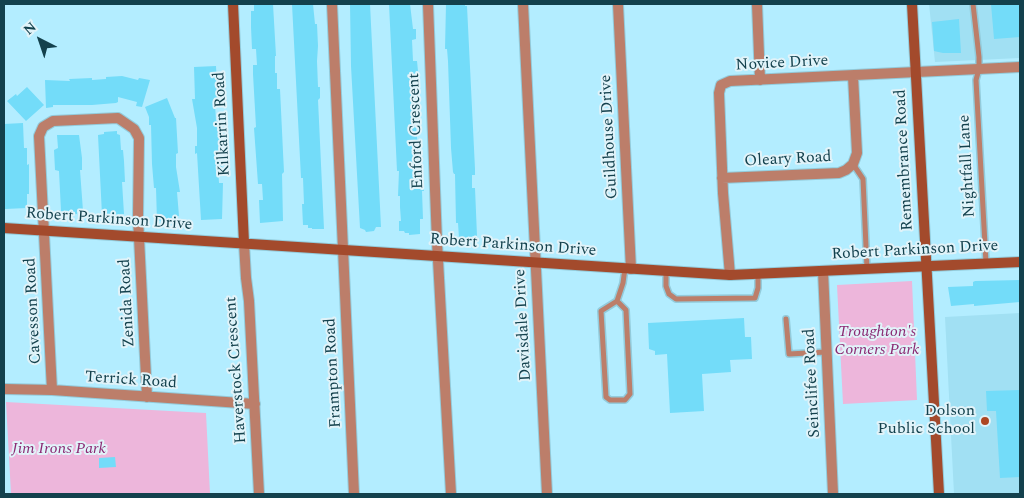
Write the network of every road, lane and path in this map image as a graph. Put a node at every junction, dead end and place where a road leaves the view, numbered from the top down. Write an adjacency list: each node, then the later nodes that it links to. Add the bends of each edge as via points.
1 (233, 4): 19 (street, Kilkarrin Road)
2 (332, 4): 20 (street)
3 (428, 4): 21 (street, Enford Crescent)
4 (523, 4): 23 (street, Davisdale Drive)
5 (618, 4): 26 (street, Guildhouse Drive)
6 (757, 4): 13 (street)
7 (912, 4): 11 (street, Remembrance Road)
8 (973, 4): 10 (lane, Nightfall Lane)
9 (1020, 67): 10 (street, Novice Drive)
10 (979, 69): 11 (street, Novice Drive); 24 (lane, Nightfall Lane, via 976,80)
11 (916, 73): 12 (street, Novice Drive); 25 (street, Remembrance Road)
12 (853, 76): 13 (street, Novice Drive); 14 (street, Oleary Road, via 857,152)
13 (760, 80): 15 (street, Novice Drive, via 730,81 721,85 718,93)
14 (853, 164): 15 (street, Oleary Road, via 839,173); 27 (lane, via 863,179)
15 (722, 178): 31 (street, Novice Drive)
16 (4, 228): 17 (street, Robert Parkinson Drive)
17 (45, 230): 18 (street, Robert Parkinson Drive); 18 (street, Cavesson Road, via 39,136 43,127 53,121 118,118 127,123 139,138); 36 (street, Cavesson Road)
18 (139, 237): 19 (street, Robert Parkinson Drive); 37 (street, Zenida Road)
19 (244, 243): 20 (street, Robert Parkinson Drive); 38 (street, Haverstock Crescent)
20 (343, 250): 21 (street, Robert Parkinson Drive); 40 (street, Frampton Road)
21 (438, 256): 23 (street, Robert Parkinson Drive); 41 (street)
22 (1020, 262): 24 (street, Robert Parkinson Drive)
23 (537, 263): 26 (street, Robert Parkinson Drive); 42 (street, Davisdale Drive)
24 (986, 263): 25 (street, Robert Parkinson Drive)
25 (926, 266): 27 (street, Robert Parkinson Drive); 44 (street, Remembrance Road)
26 (628, 268): 28 (street, Robert Parkinson Drive); 32 (lane)
27 (868, 269): 29 (street, Robert Parkinson Drive)
28 (666, 271): 30 (lane, via 666,286 676,299 755,298); 31 (street, Robert Parkinson Drive)
29 (823, 271): 30 (street, Robert Parkinson Drive); 34 (street, Seinclifee Road)
30 (758, 274): 31 (street, Robert Parkinson Drive)
31 (730, 275)
32 (617, 301): 32 (lane, via 601,311 606,397 625,400 630,394 626,310)
33 (786, 319): 34 (lane, via 789,354)
34 (826, 352): 43 (street, Seinclifee Road)
35 (4, 389): 36 (street, Terrick Road)
36 (52, 390): 37 (street, Terrick Road)
37 (147, 397): 38 (street, Terrick Road)
38 (255, 404): 39 (street, Haverstock Crescent)
39 (259, 494)
40 (354, 494)
41 (451, 494)
42 (547, 494)
43 (833, 494)
44 (939, 494)

